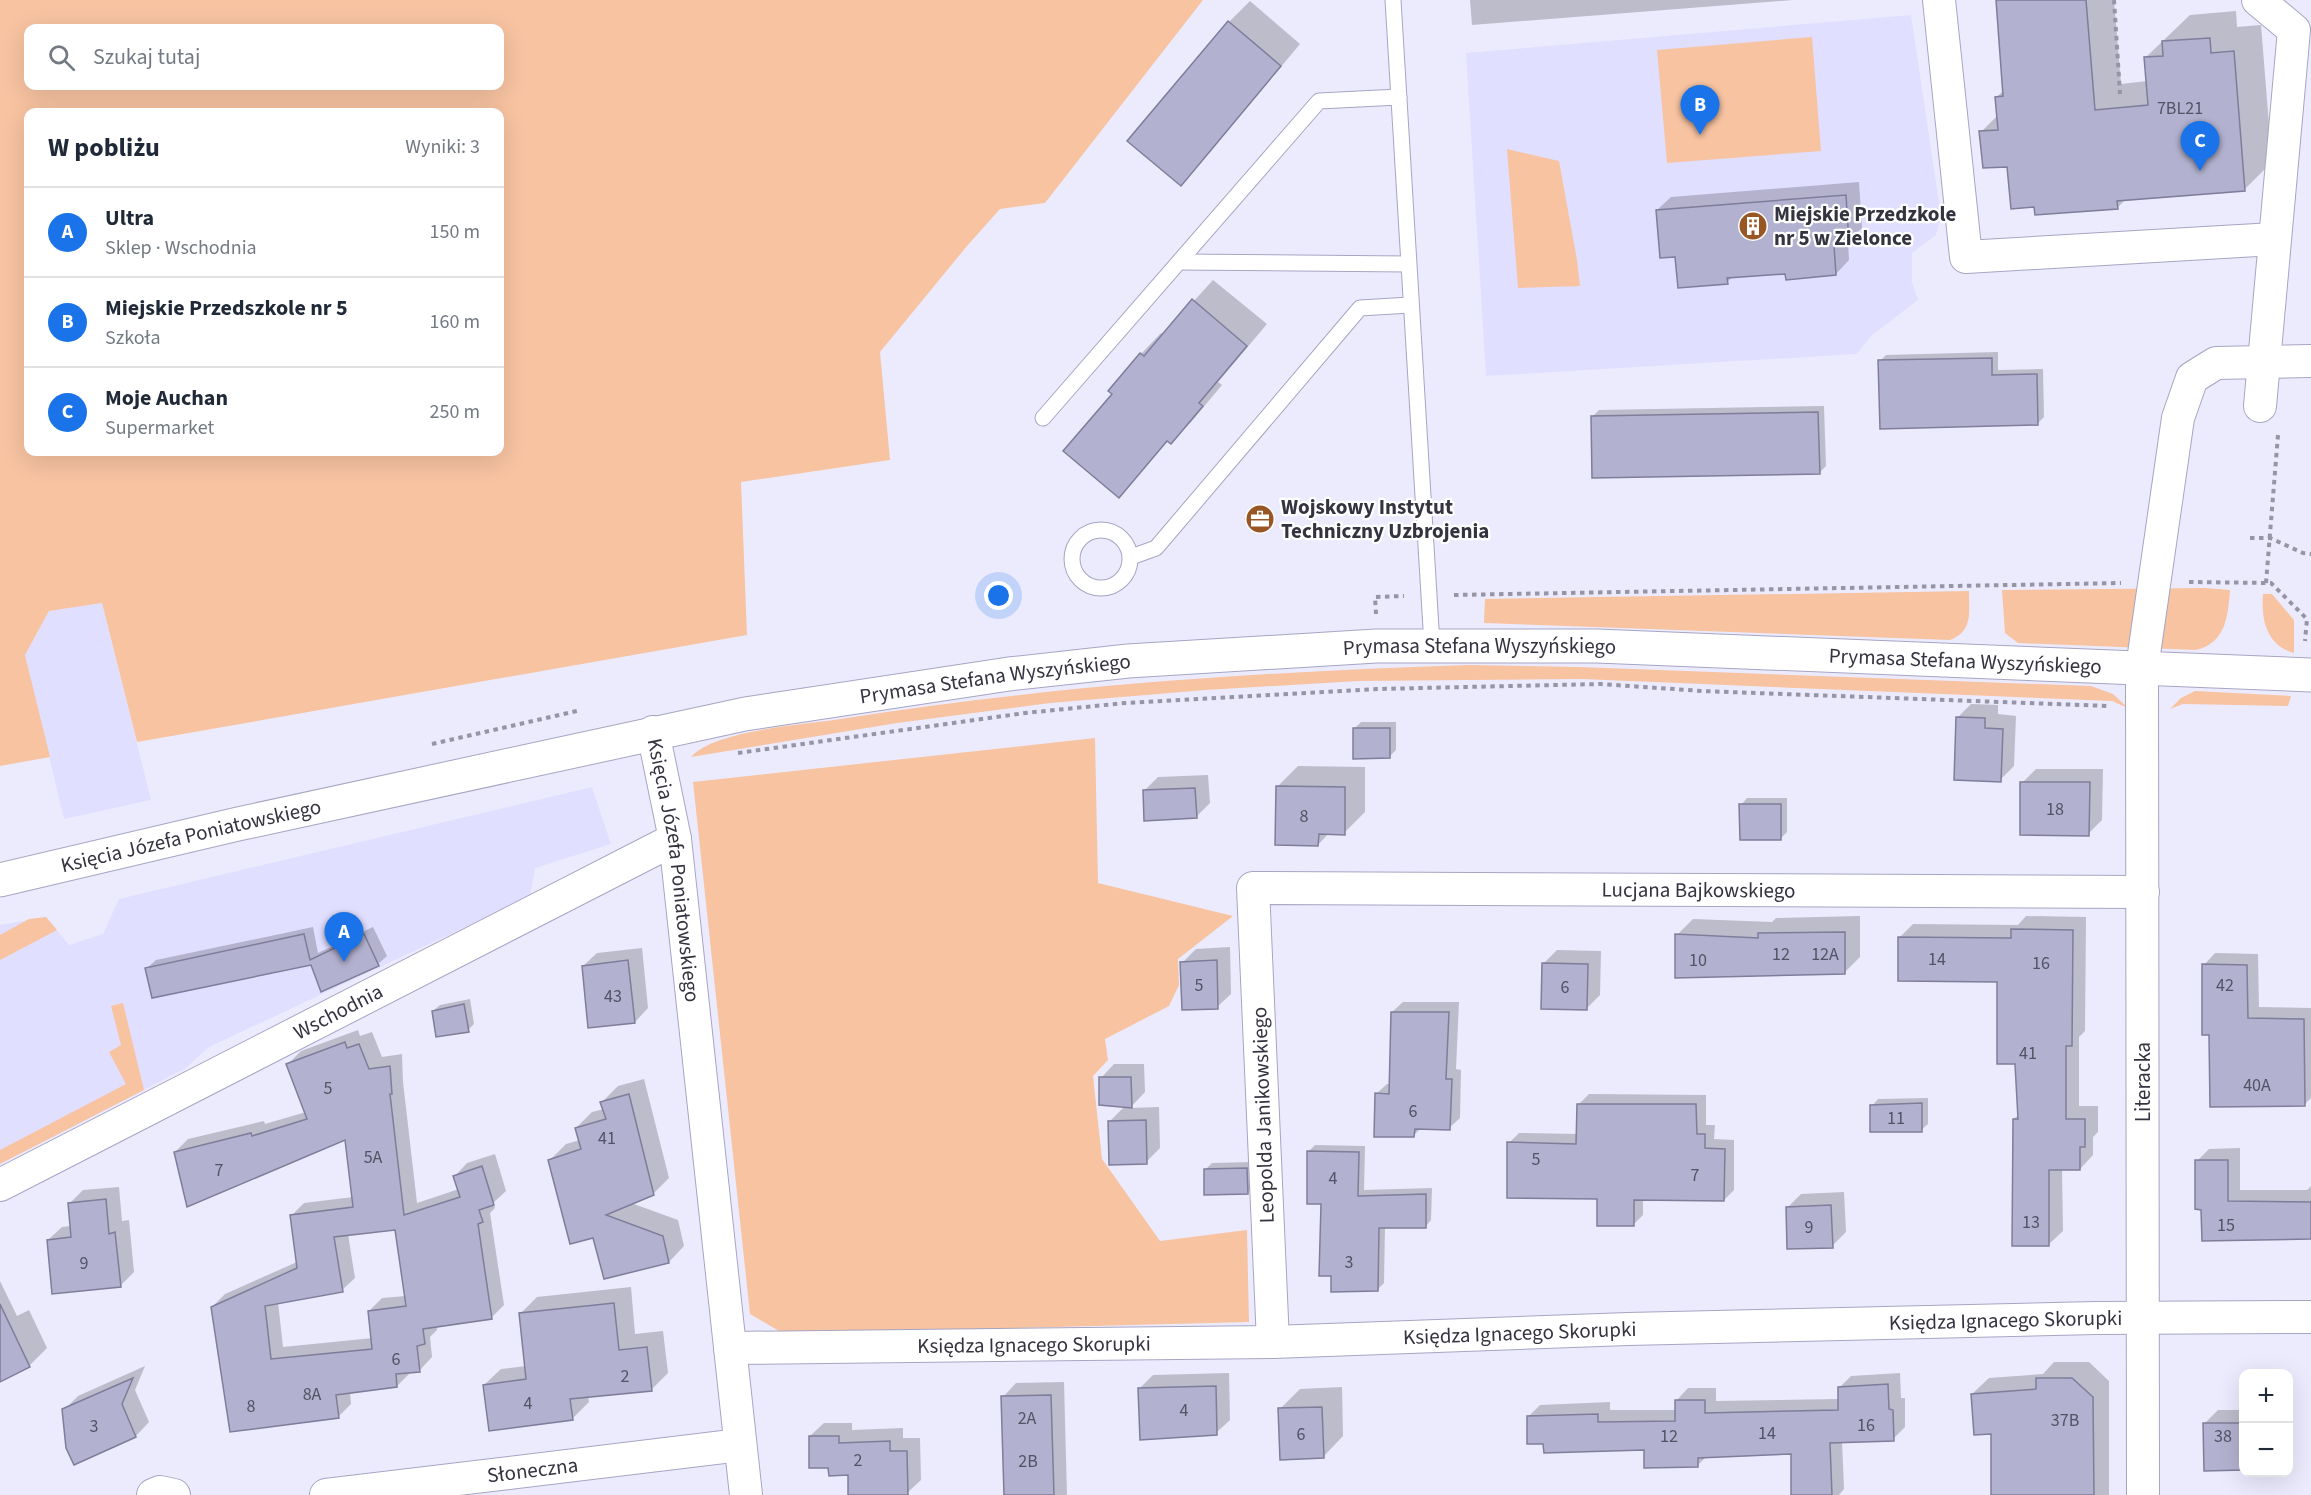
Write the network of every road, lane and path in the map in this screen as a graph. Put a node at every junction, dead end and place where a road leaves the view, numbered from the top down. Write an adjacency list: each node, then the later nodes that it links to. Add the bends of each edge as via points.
1 (1393, 0): 6 (lane)
2 (1939, 0): 7 (street, via 1966,257)
3 (2114, 0): 5 (path)
4 (2258, 0): 7 (street, via 2294,30)
5 (2120, 94)
6 (1399, 97): 8 (lane, via 1319,102); 9 (lane)
7 (2274, 239): 11 (street)
8 (1179, 262): 9 (lane); 14 (lane)
9 (1408, 264): 10 (lane)
10 (1410, 305): 19 (lane, via 1360,308 1156,548); 23 (lane)
11 (2264, 361): 12 (street, Literacka); 13 (street); 28 (street, Literacka, via 2216,363 2192,378 2178,418)
12 (2311, 361)
13 (2260, 406)
14 (1043, 418)
15 (2278, 432): 17 (path)
16 (2250, 537): 17 (path)
17 (2270, 538): 18 (path); 22 (path)
18 (2311, 554)
19 (1131, 556)
20 (2184, 582): 22 (path)
21 (2125, 583): 23 (path)
22 (2266, 583): 25 (path)
23 (1429, 596): 24 (path, via 1375,597); 27 (lane)
24 (1376, 616)
25 (2309, 621): 26 (path)
26 (2305, 642)
27 (1432, 645): 28 (main road, Prymasa Stefana Wyszyńskiego, via 1597,646); 31 (main road, Prymasa Stefana Wyszyńskiego, via 1128,661 858,696)
28 (2142, 668): 29 (main road, Prymasa Stefana Wyszyńskiego); 36 (street, Literacka)
29 (2311, 675)
30 (2117, 708): 32 (path, via 1600,684 1422,687 1091,706)
31 (653, 732): 33 (street, Księcia Józefa Poniatowskiego); 34 (main road, Księcia Józefa Poniatowskiego)
32 (737, 753)
33 (675, 839): 37 (street, Wschodnia); 41 (street, Księcia Józefa Poniatowskiego)
34 (0, 880)
35 (1253, 888): 36 (street, Lucjana Bajkowskiego); 40 (street, Leopolda Janikowskiego)
36 (2143, 892): 39 (street, Literacka)
37 (0, 1185)
38 (2311, 1317): 39 (street, Księdza Ignacego Skorupki)
39 (2143, 1319): 40 (street, Księdza Ignacego Skorupki, via 1628,1329); 47 (street, Literacka)
40 (1273, 1342): 41 (street, Księdza Ignacego Skorupki)
41 (730, 1348): 42 (street, Księcia Józefa Poniatowskiego)
42 (740, 1445): 45 (street, Słoneczna); 46 (street, Księcia Józefa Poniatowskiego)
43 (153, 1495): 44 (street)
44 (174, 1495)
45 (326, 1495)
46 (746, 1495)
47 (2143, 1495)

